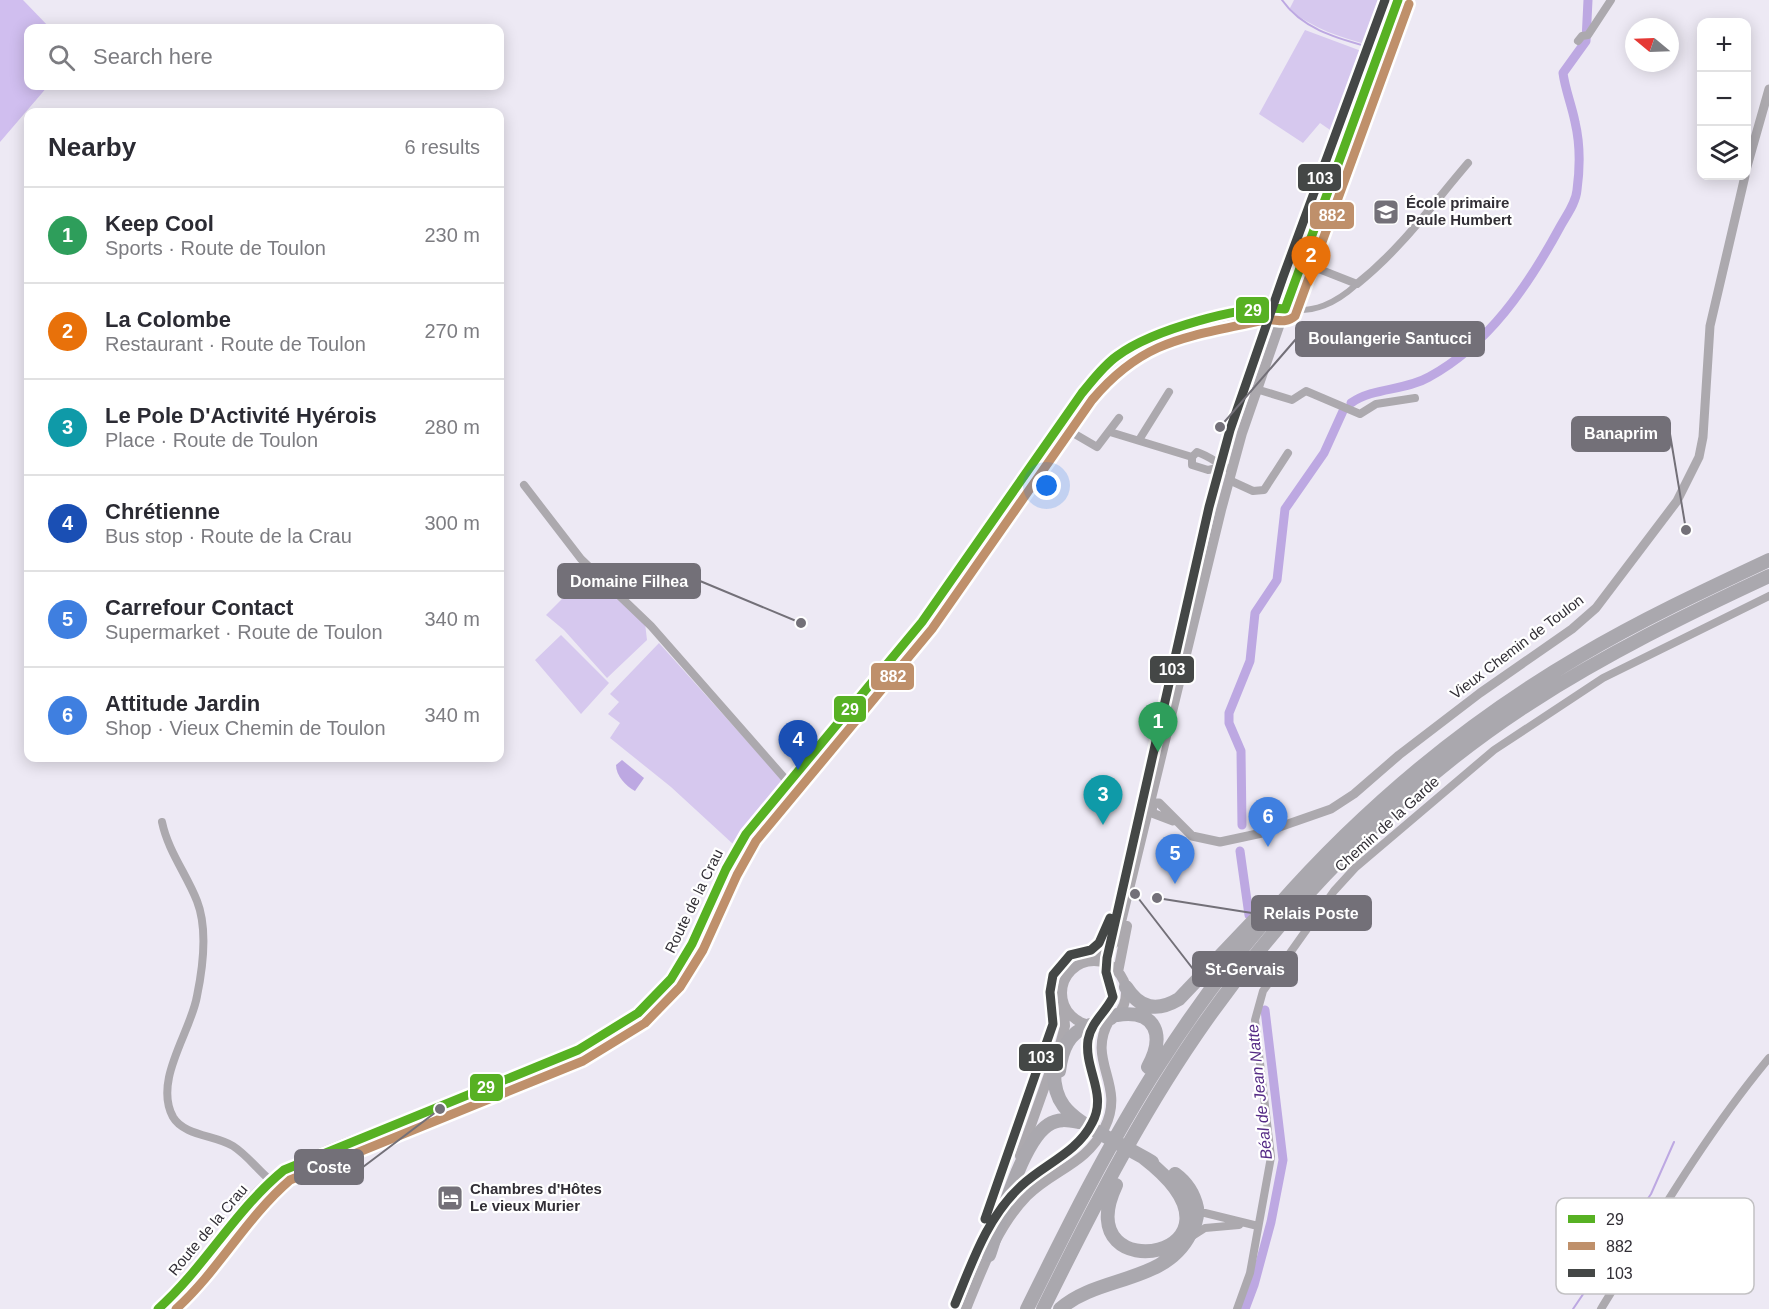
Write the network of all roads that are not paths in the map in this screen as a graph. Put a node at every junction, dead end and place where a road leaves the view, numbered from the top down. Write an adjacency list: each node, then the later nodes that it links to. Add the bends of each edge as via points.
1 (1398, 0): 8 (main road)
2 (1611, 0): 3 (street)
3 (1582, 37)
4 (1769, 89): 5 (street)
5 (1751, 152)
6 (1468, 163): 10 (street, via 1382,265)
7 (1744, 180): 29 (street, Vieux Chemin de Toulon, via 1710,326 1699,457 1677,501 1596,608 1331,809 1262,833 1220,842 1192,836)
8 (1301, 262): 9 (main road); 10 (street)
9 (1294, 281): 11 (main road); 12 (main road)
10 (1357, 284): 12 (street, via 1324,306 1308,311)
11 (1268, 307): 12 (main road, Route de la Crau); 22 (main road, Route de la Crau, via 1150,337 1119,354 1082,393)
12 (1285, 309): 13 (main road)
13 (1256, 389): 15 (street, via 1292,400 1306,391 1360,414 1376,404); 21 (main road)
14 (1169, 392): 18 (street)
15 (1415, 398)
16 (1119, 418): 17 (street)
17 (1110, 432): 18 (street); 22 (street, via 1097,447 1073,433 1067,435 1036,482)
18 (1139, 440): 20 (street)
19 (1288, 453): 21 (street, via 1264,490 1254,491)
20 (1192, 457): 21 (street, via 1192,465); 21 (street, via 1197,452 1213,457)
21 (1228, 472): 27 (main road)
22 (1024, 477): 28 (main road, Route de la Crau, via 922,622)
23 (524, 484): 28 (street, via 581,559 651,626)
24 (1769, 560): 30 (highway, via 1569,662 1469,730)
25 (1769, 576): 32 (highway, via 1658,629 1529,704 1406,799)
26 (1769, 596): 46 (street, Chemin de la Garde, via 1643,657 1558,706 1456,780 1334,891 1257,1003 1255,1020 1271,1157)
27 (1180, 688): 29 (main road); 29 (main road, via 1155,784)
28 (788, 782): 43 (main road, Route de la Crau, via 733,854 671,979 631,1020 564,1057 307,1159)
29 (1153, 808): 33 (main road, via 1114,943); 34 (main road)
30 (1364, 815): 35 (highway, via 1320,852 1179,999 1165,1006 1149,1007 1134,999); 52 (highway, via 1264,922 1192,1015 1126,1120)
31 (162, 822): 43 (street, via 168,843 198,902 202,925 197,996 168,1086 170,1109 184,1129 234,1147)
32 (1325, 876): 45 (highway, via 1184,1066 1124,1167 1107,1211 1118,1241 1143,1253 1170,1245); 53 (highway, via 1242,972 1195,1037 1131,1142)
33 (1097, 961): 34 (main road); 36 (main road, via 1077,965 1069,972 1064,981)
34 (1118, 972): 35 (main road)
35 (1126, 987): 37 (main road, via 1123,1007)
36 (1063, 1002): 38 (main road, via 1073,1017); 40 (main road, via 1065,1026)
37 (1113, 1018): 38 (main road); 47 (main road, via 1102,1034 1100,1047 1112,1091 1104,1127 1087,1154 1027,1196); 51 (highway, via 1131,1013 1147,1019 1157,1033 1156,1053 1082,1183)
38 (1090, 1025): 41 (highway, via 1068,1040 1059,1070 1061,1091)
39 (1769, 1058): 44 (street, via 1742,1090)
40 (1055, 1059): 41 (highway, via 1056,1094 1064,1109); 50 (main road)
41 (1079, 1122): 42 (highway); 47 (highway, via 1059,1120 1049,1124 1031,1143)
42 (1142, 1157): 45 (highway, via 1174,1184); 45 (highway, via 1183,1181 1193,1196)
43 (270, 1180): 49 (main road, Route de la Crau, via 191,1276)
44 (1669, 1198)
45 (1195, 1219): 46 (street); 46 (street); 54 (highway, via 1187,1240 1173,1256 1070,1300)
46 (1258, 1226): 55 (street, Chemin de la Garde, via 1250,1273)
47 (989, 1255): 50 (main road)
48 (1610, 1294): 56 (street)
49 (158, 1309)
50 (966, 1309)
51 (1019, 1309)
52 (1027, 1309)
53 (1043, 1309)
54 (1060, 1309)
55 (1237, 1309)
56 (1601, 1309)

